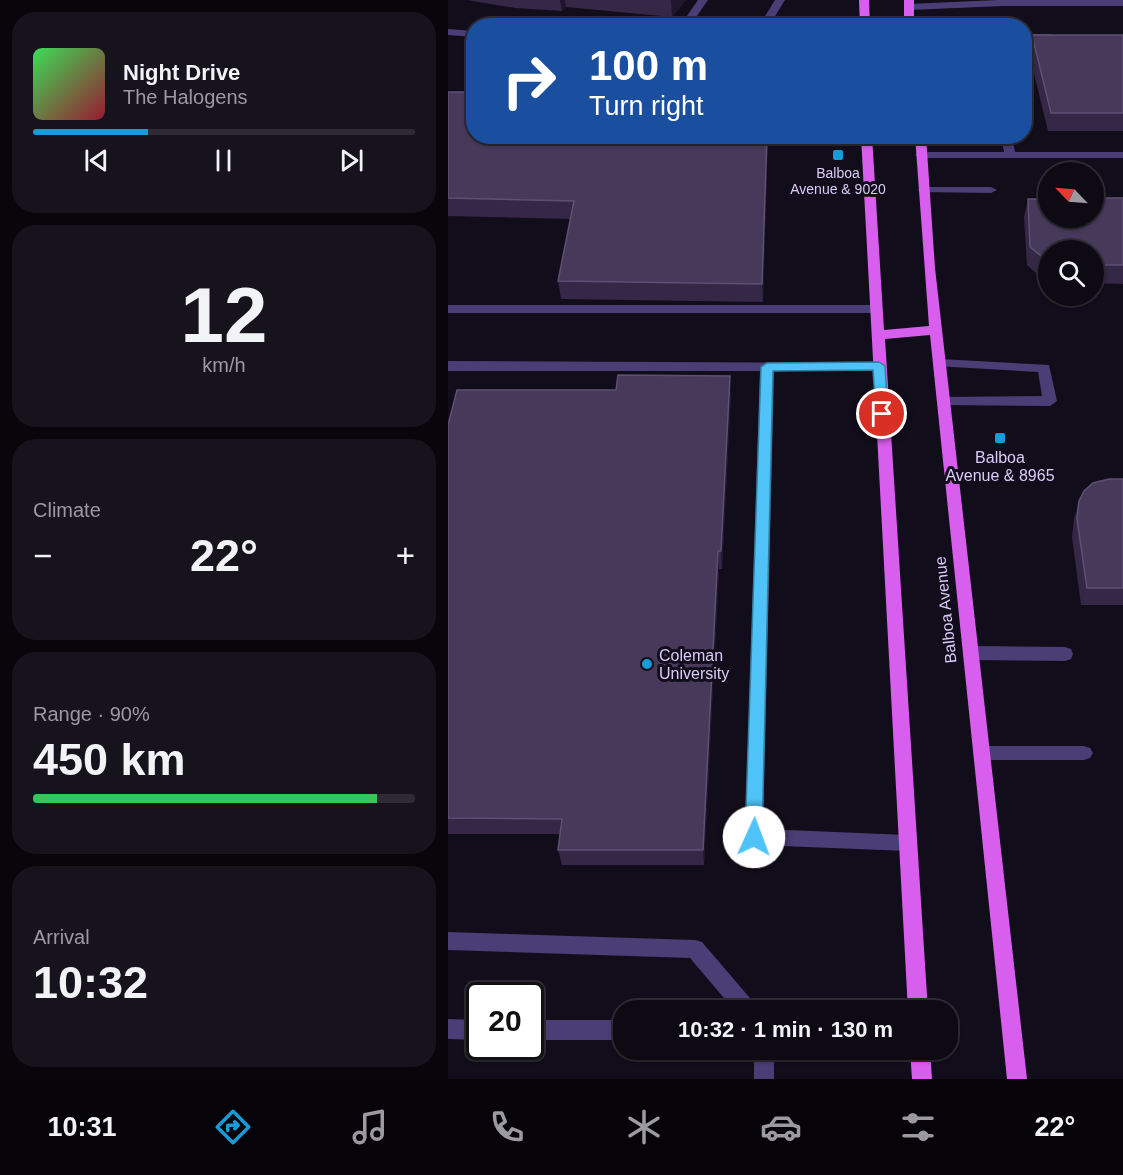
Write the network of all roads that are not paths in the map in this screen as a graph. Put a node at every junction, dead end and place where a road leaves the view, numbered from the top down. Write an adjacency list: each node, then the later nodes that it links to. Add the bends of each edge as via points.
1 (703, 0): 7 (lane)
2 (780, 0): 8 (lane)
3 (864, 0): 9 (main road)
4 (1003, 2): 5 (lane); 6 (lane)
5 (1123, 3)
6 (909, 4)
7 (691, 18)
8 (769, 18)
9 (865, 18)
10 (448, 32): 11 (lane)
11 (466, 33)
12 (1032, 37): 13 (lane)
13 (1068, 37)
14 (866, 144): 23 (main road)
15 (920, 144): 17 (main road, Balboa Avenue)
16 (1008, 144): 18 (lane)
17 (921, 155): 18 (lane); 20 (main road, Balboa Avenue)
18 (1010, 155): 19 (lane)
19 (1123, 155)
20 (924, 190): 21 (lane); 24 (main road, Balboa Avenue)
21 (991, 190)
22 (448, 309): 23 (lane)
23 (876, 309): 25 (main road)
24 (936, 330): 25 (main road); 26 (main road, Balboa Avenue)
25 (877, 335): 28 (main road)
26 (940, 363): 30 (main road, Balboa Avenue); 30 (lane, via 1044,368 1050,401)
27 (448, 366): 29 (lane)
28 (879, 366): 29 (lane); 35 (main road)
29 (767, 367): 35 (lane, via 754,837)
30 (944, 402): 31 (main road, Balboa Avenue)
31 (971, 653): 32 (lane); 33 (main road, Balboa Avenue)
32 (1065, 654)
33 (982, 753): 34 (lane); 47 (main road, Balboa Avenue)
34 (1084, 753)
35 (908, 843): 38 (main road)
36 (448, 941): 37 (lane, via 695,948)
37 (739, 1000)
38 (917, 1000)
39 (448, 1029): 40 (lane)
40 (466, 1030)
41 (544, 1030): 42 (lane)
42 (613, 1030)
43 (764, 1060): 45 (lane)
44 (921, 1060): 46 (main road)
45 (764, 1079)
46 (922, 1079)
47 (1018, 1079)

